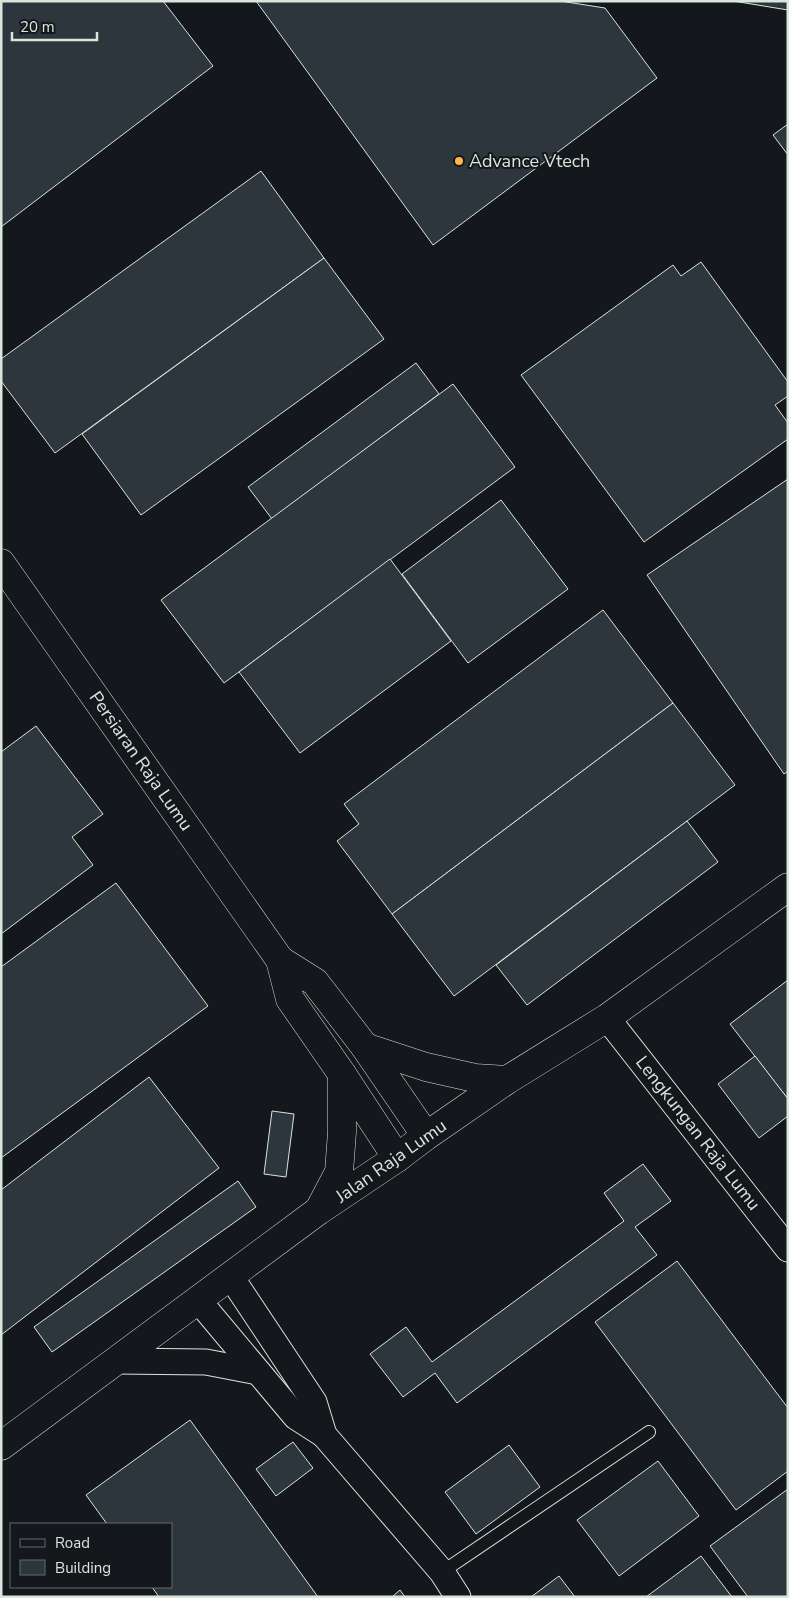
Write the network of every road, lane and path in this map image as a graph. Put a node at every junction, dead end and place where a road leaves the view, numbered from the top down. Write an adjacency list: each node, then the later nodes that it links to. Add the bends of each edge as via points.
1 (1, 563): 3 (street, Persiaran Raja Lumu)
2 (788, 887): 4 (street, Jalan Raja Lumu)
3 (280, 960): 5 (street, Persiaran Raja Lumu, via 315,982); 6 (street, Persiaran Raja Lumu, via 290,999)
4 (608, 1018): 7 (street, Jalan Raja Lumu); 11 (street, Lengkungan Raja Lumu)
5 (365, 1047): 7 (street, via 426,1067); 8 (street, Persiaran Raja Lumu)
6 (342, 1074): 9 (street, Persiaran Raja Lumu); 10 (street, via 339,1172)
7 (507, 1080): 8 (street, Jalan Raja Lumu)
8 (426, 1136): 9 (street, Jalan Raja Lumu)
9 (398, 1158): 10 (street, Jalan Raja Lumu)
10 (318, 1211): 12 (street, Jalan Raja Lumu)
11 (788, 1248)
12 (231, 1278): 13 (street, Jalan Raja Lumu); 17 (street, via 314,1402)
13 (198, 1300): 14 (street, Jalan Raja Lumu); 15 (street)
14 (116, 1361): 15 (street, via 206,1362); 18 (street, Jalan Raja Lumu)
15 (258, 1372): 17 (street, via 296,1417)
16 (648, 1432): 19 (lane)
17 (324, 1435): 19 (street)
18 (1, 1446)
19 (442, 1572): 20 (street)
20 (458, 1597)

